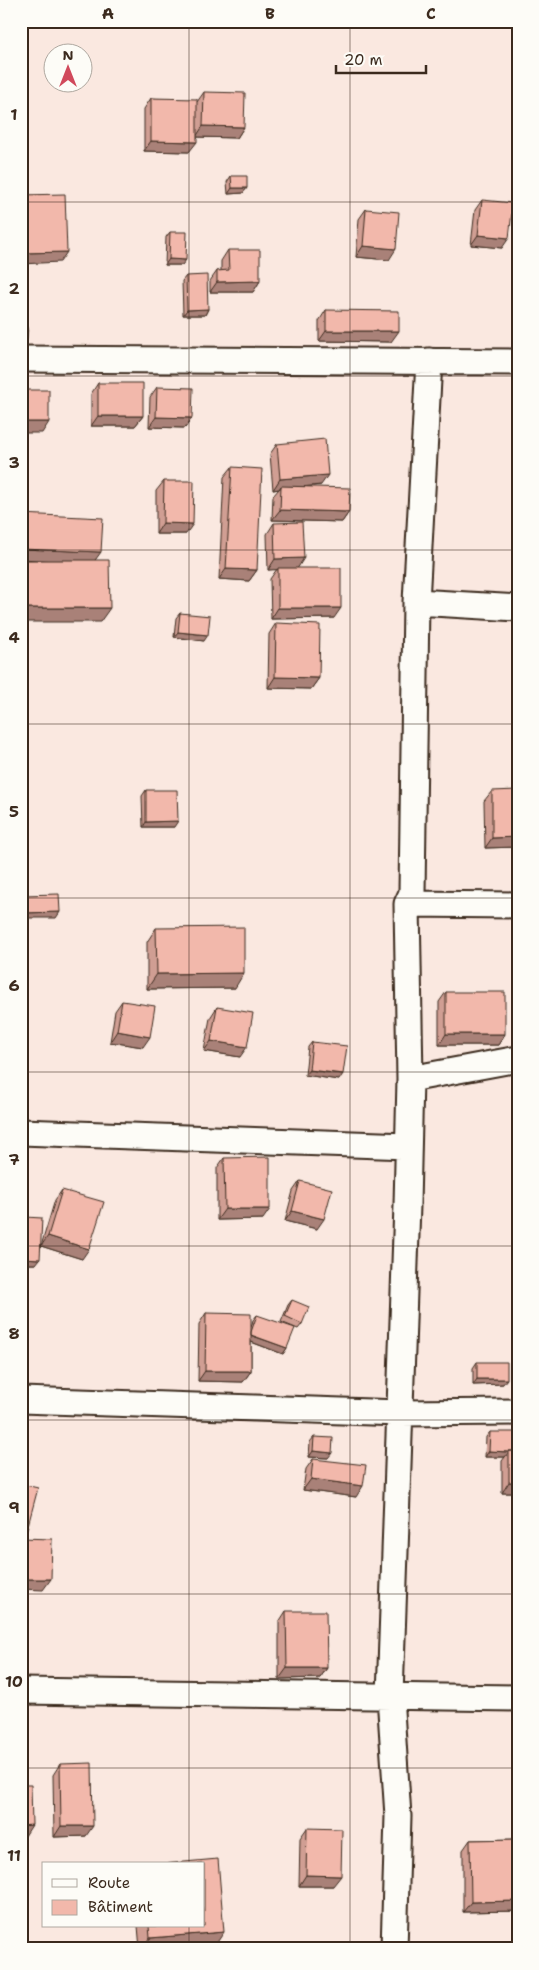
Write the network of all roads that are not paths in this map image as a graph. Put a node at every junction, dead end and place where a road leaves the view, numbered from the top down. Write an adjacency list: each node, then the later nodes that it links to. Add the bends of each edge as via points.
1 (21, 359): 2 (street)
2 (429, 361): 3 (street); 4 (street)
3 (518, 362)
4 (416, 602): 5 (street); 6 (street, via 412,893)
5 (518, 608)
6 (407, 904): 7 (street); 9 (street)
7 (518, 905)
8 (518, 1059): 9 (street)
9 (410, 1079): 11 (street)
10 (21, 1132): 11 (street)
11 (408, 1146): 14 (street)
12 (21, 1400): 14 (street)
13 (518, 1412): 14 (street)
14 (400, 1413): 16 (street)
15 (21, 1691): 16 (street)
16 (390, 1696): 17 (street); 18 (street, via 398,1816)
17 (518, 1698)
18 (394, 1949)

